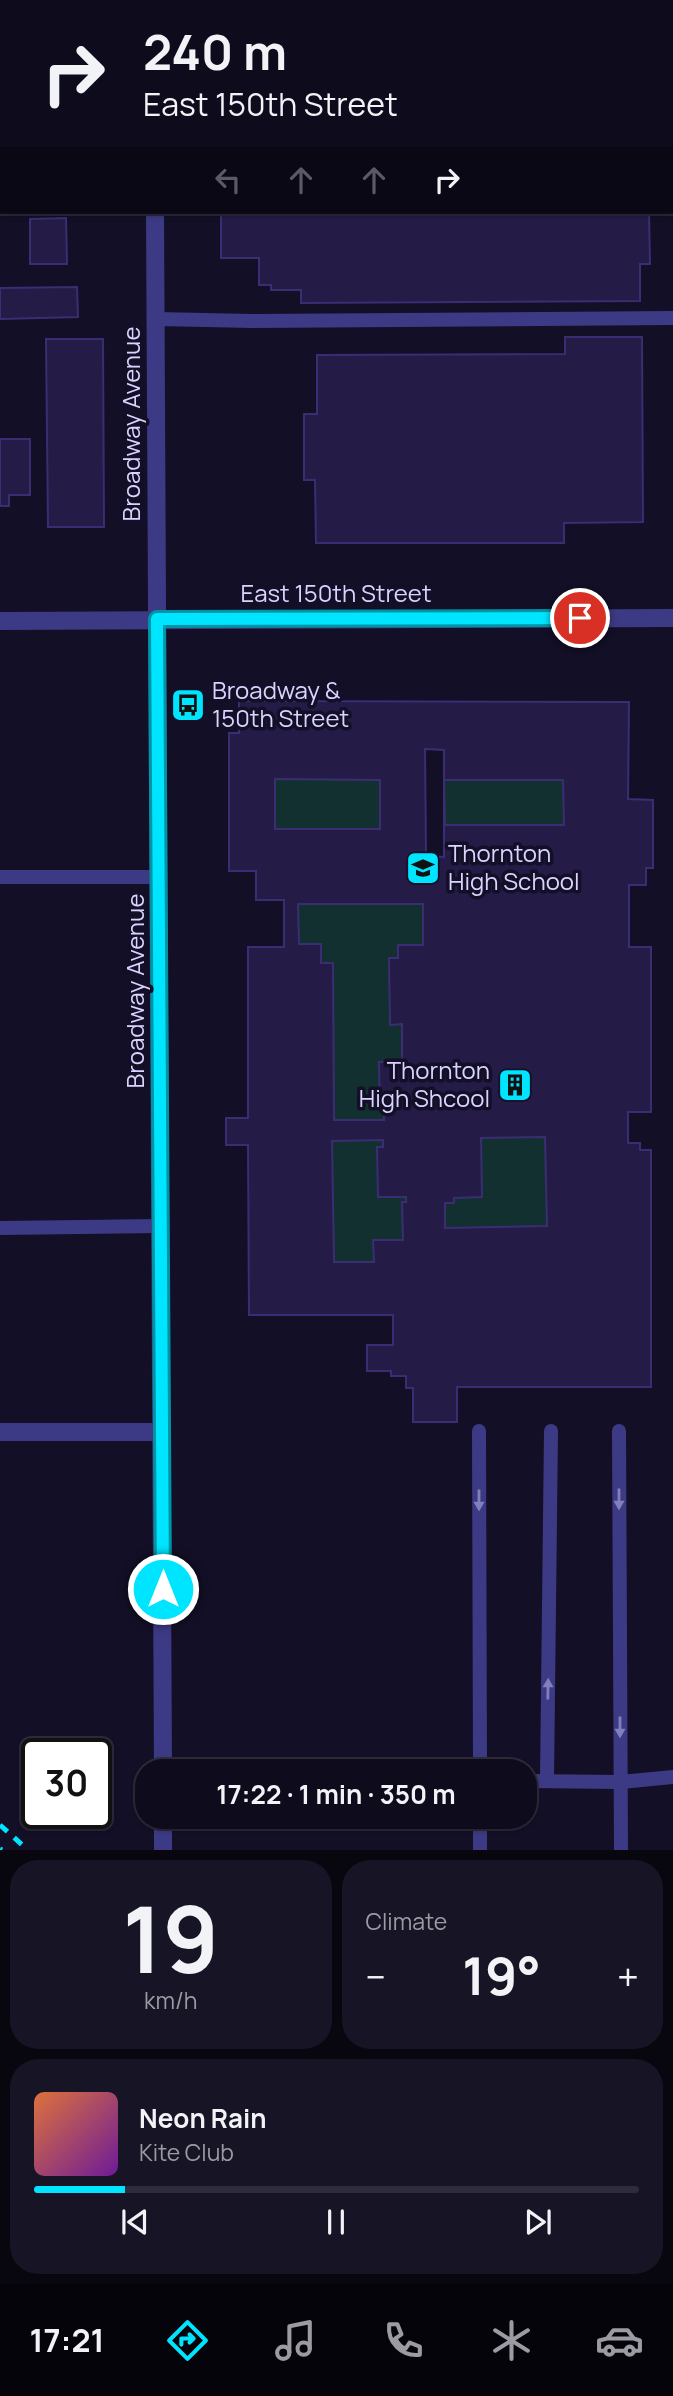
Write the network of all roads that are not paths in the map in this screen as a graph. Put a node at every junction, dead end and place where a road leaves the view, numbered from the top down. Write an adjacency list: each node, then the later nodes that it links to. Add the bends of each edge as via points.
1 (155, 214): 2 (street, Broadway Avenue)
2 (156, 318): 3 (lane); 5 (street, Broadway Avenue)
3 (673, 318)
4 (673, 618): 5 (street, East 150th Street)
5 (157, 619): 6 (street, East 150th Street); 8 (street, Broadway Avenue)
6 (0, 621)
7 (0, 877): 8 (lane)
8 (160, 877): 9 (street, Broadway Avenue)
9 (162, 1226): 10 (lane); 13 (street, Broadway Avenue)
10 (0, 1227)
11 (619, 1431): 21 (lane, one-way to 21)
12 (0, 1432): 13 (street)
13 (162, 1432): 16 (street, Broadway Avenue)
14 (479, 1432): 17 (lane, one-way to 17)
15 (551, 1432): 20 (lane, one-way to 15)
16 (163, 1759)
17 (480, 1759)
18 (673, 1777): 21 (lane)
19 (537, 1781): 20 (lane)
20 (547, 1781): 21 (lane)
21 (621, 1782): 26 (lane)
22 (163, 1829): 24 (street)
23 (480, 1829): 25 (lane)
24 (163, 1850)
25 (480, 1850)
26 (621, 1850)

